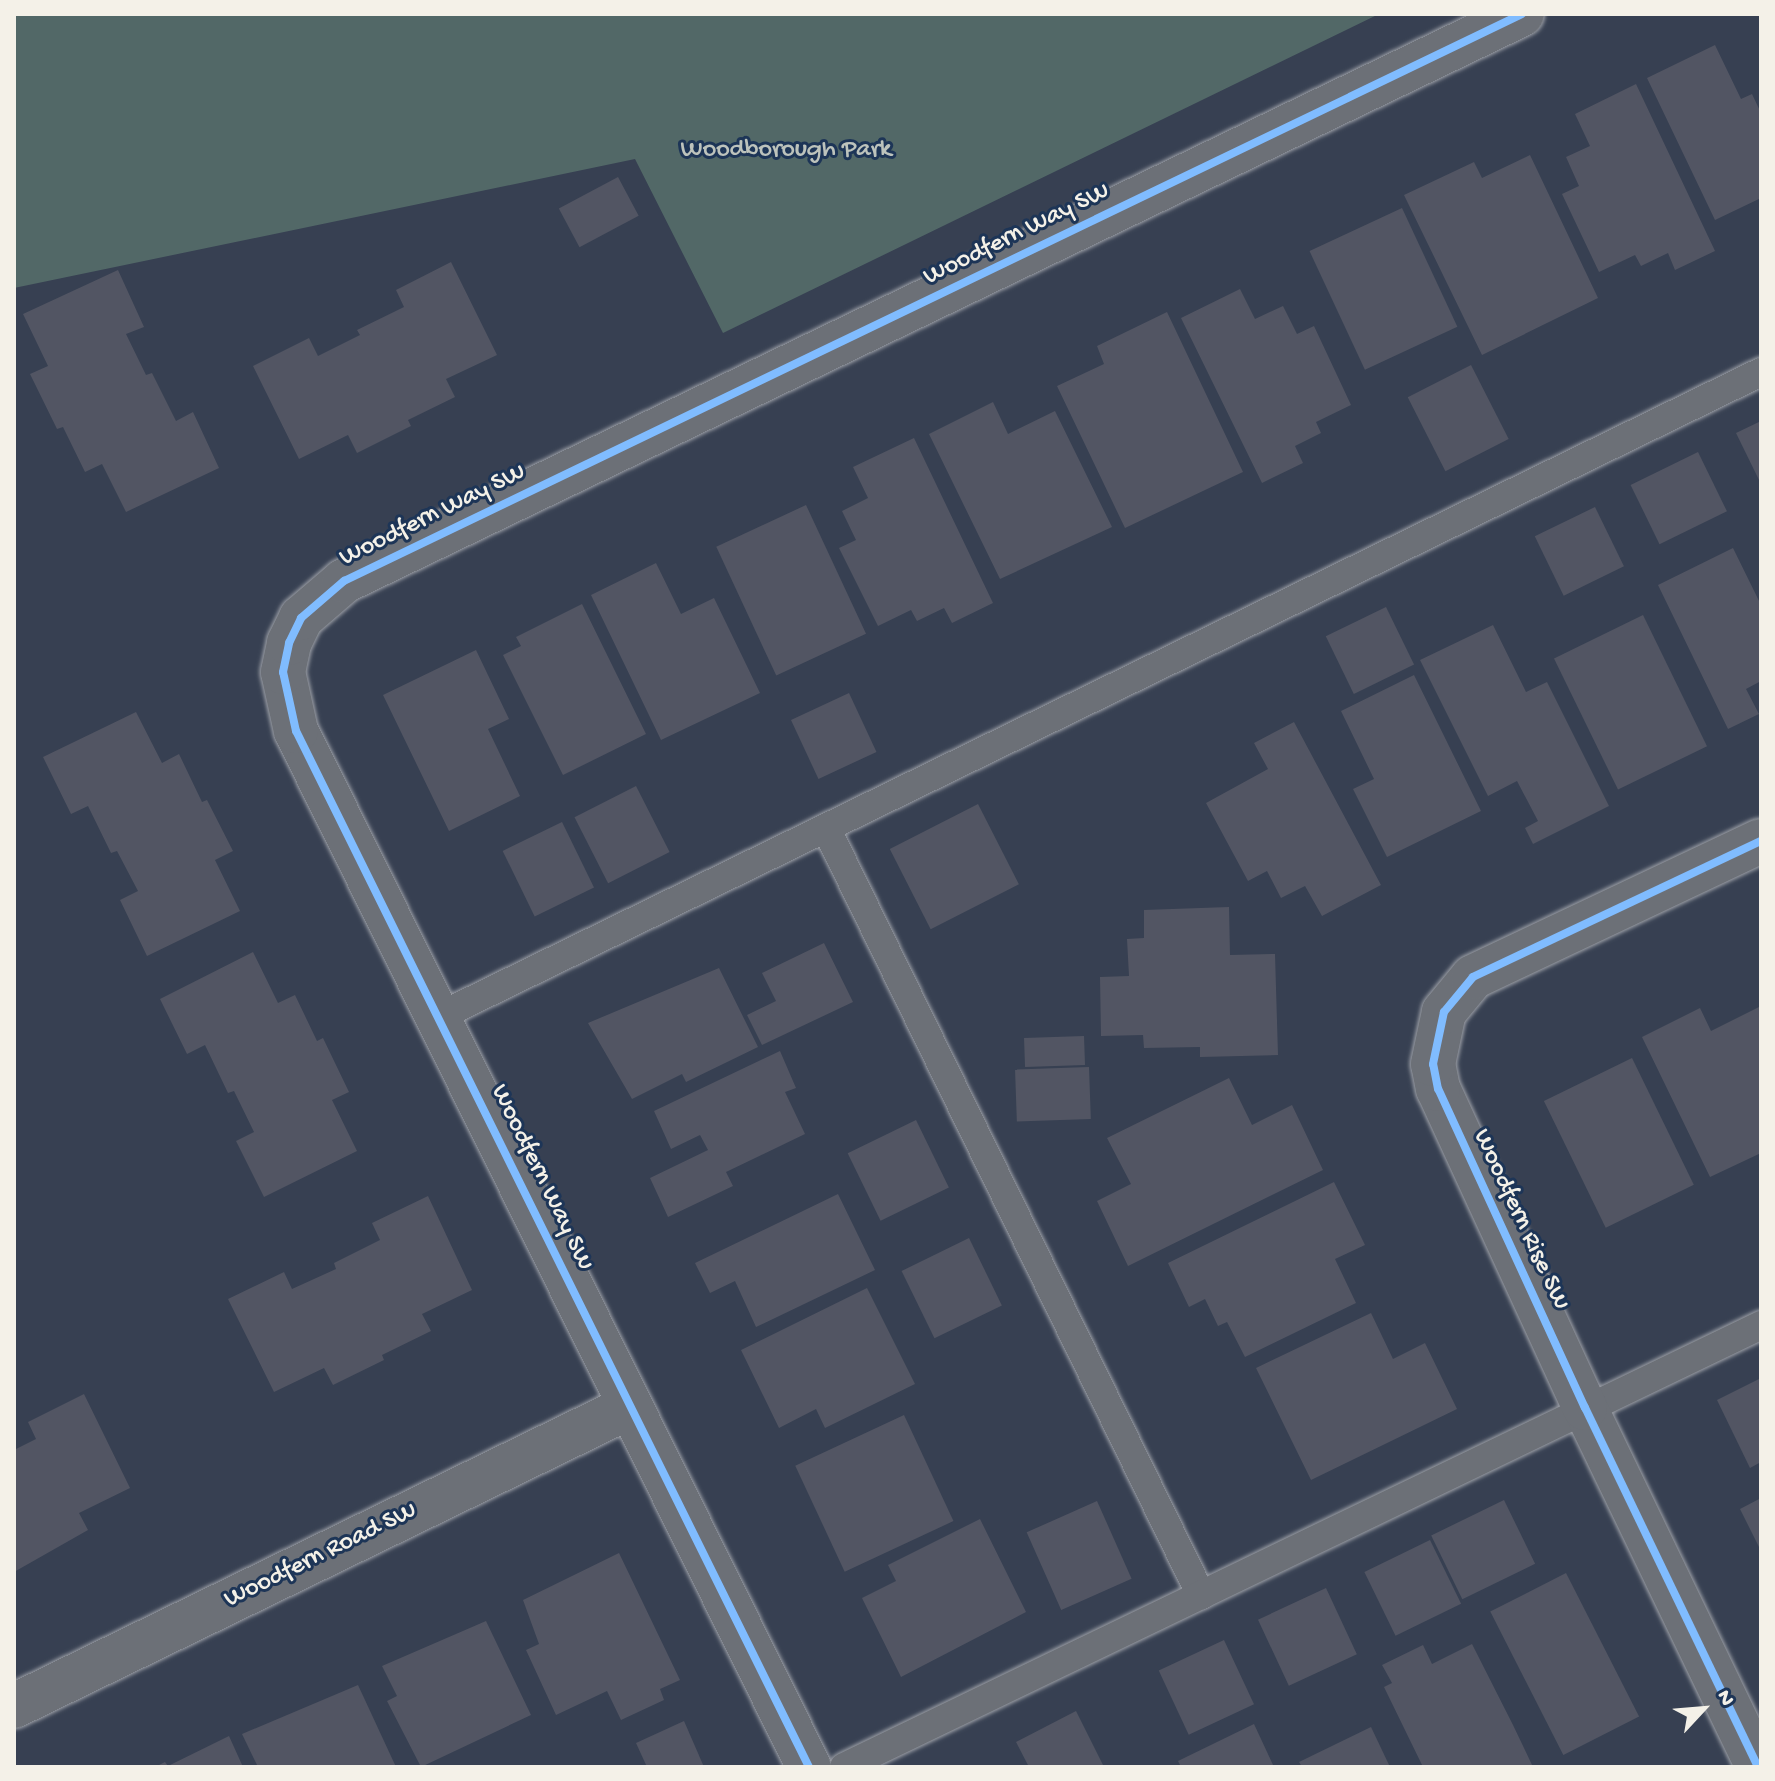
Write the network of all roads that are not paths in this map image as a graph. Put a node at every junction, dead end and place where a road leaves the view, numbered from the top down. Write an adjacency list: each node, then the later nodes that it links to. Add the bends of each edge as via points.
1 (1522, 14): 5 (street, Woodfern Way SW, via 372,567 321,597 289,643 283,672 286,702)
2 (1761, 372): 3 (lane)
3 (826, 828): 5 (lane); 9 (lane)
4 (1761, 841): 8 (street, Woodfern Rise SW, via 1473,977 1444,1012 1435,1037 1438,1089)
5 (440, 1016): 7 (street, Woodfern Way SW)
6 (1761, 1325): 8 (lane)
7 (629, 1407): 10 (street, Woodfern Road SW); 11 (street, Woodfern Way SW)
8 (1585, 1408): 9 (lane); 13 (street, Woodfern Rise SW)
9 (1201, 1595): 12 (lane)
10 (14, 1706)
11 (809, 1767)
12 (844, 1767)
13 (1758, 1767)

